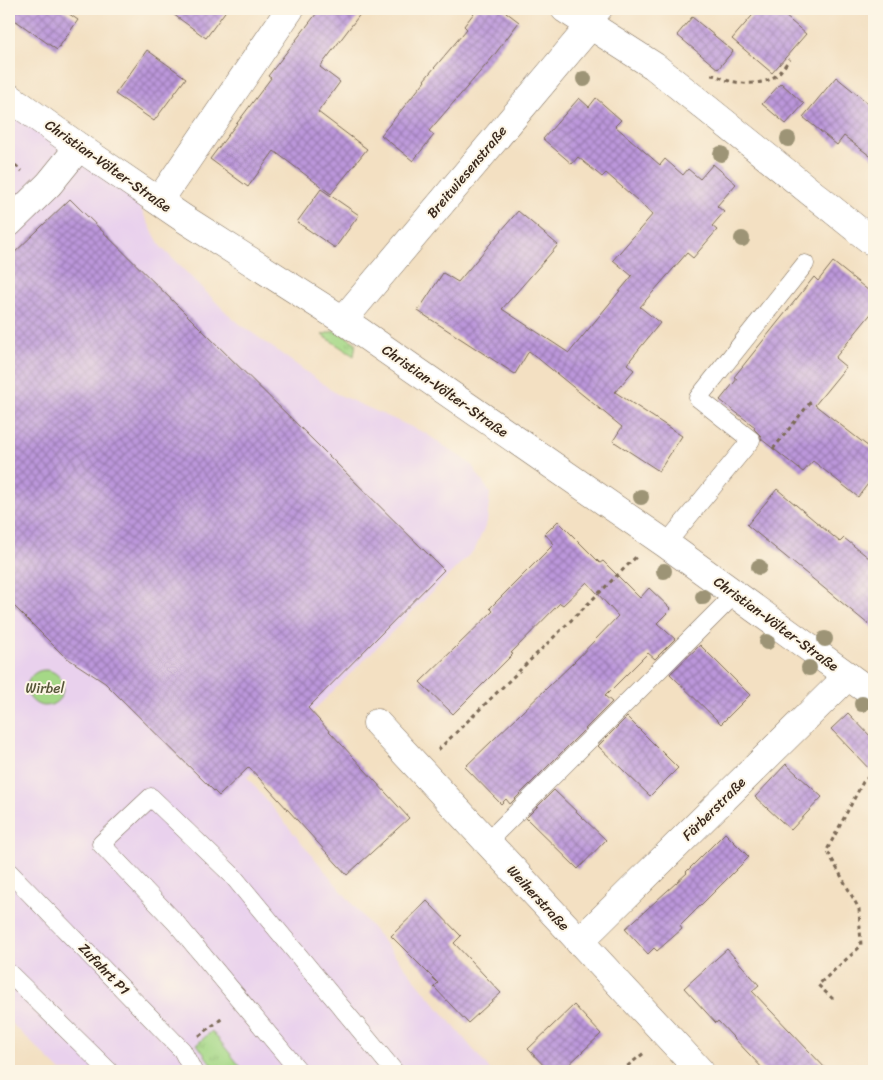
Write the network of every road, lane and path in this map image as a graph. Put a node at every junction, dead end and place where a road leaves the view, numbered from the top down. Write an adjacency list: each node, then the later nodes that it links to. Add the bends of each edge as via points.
1 (290, 9): 8 (street)
2 (565, 9): 3 (street)
3 (597, 17): 10 (street); 12 (street, Breitwiesenstraße)
4 (790, 59): 5 (path, via 774,78 762,81 746,84)
5 (715, 75)
6 (9, 96): 7 (street, Christian-Völter-Straße)
7 (79, 147): 8 (street, Christian-Völter-Straße); 9 (street)
8 (159, 201): 12 (street, Christian-Völter-Straße)
9 (9, 223)
10 (874, 243)
11 (805, 264): 13 (lane, via 698,398 751,440)
12 (343, 320): 13 (street, Christian-Völter-Straße)
13 (666, 544): 15 (street, Christian-Völter-Straße)
14 (636, 557): 19 (path)
15 (734, 594): 16 (street, Christian-Völter-Straße); 21 (lane)
16 (848, 676): 17 (street, Christian-Völter-Straße); 23 (street, Färberstraße)
17 (874, 695)
18 (377, 723): 19 (street, Weiherstraße)
19 (419, 769): 21 (street, Weiherstraße)
20 (874, 772): 25 (path, via 863,782 827,850 860,909 861,946 818,985)
21 (487, 842): 23 (street, Weiherstraße)
22 (9, 872): 27 (lane, Zufahrt P1, via 182,1050)
23 (579, 942): 30 (street, Weiherstraße)
24 (9, 973): 26 (lane)
25 (833, 999)
26 (109, 1071)
27 (194, 1071)
28 (299, 1071): 29 (lane, via 176,923 101,844 151,797 232,875)
29 (394, 1071)
30 (700, 1071)

